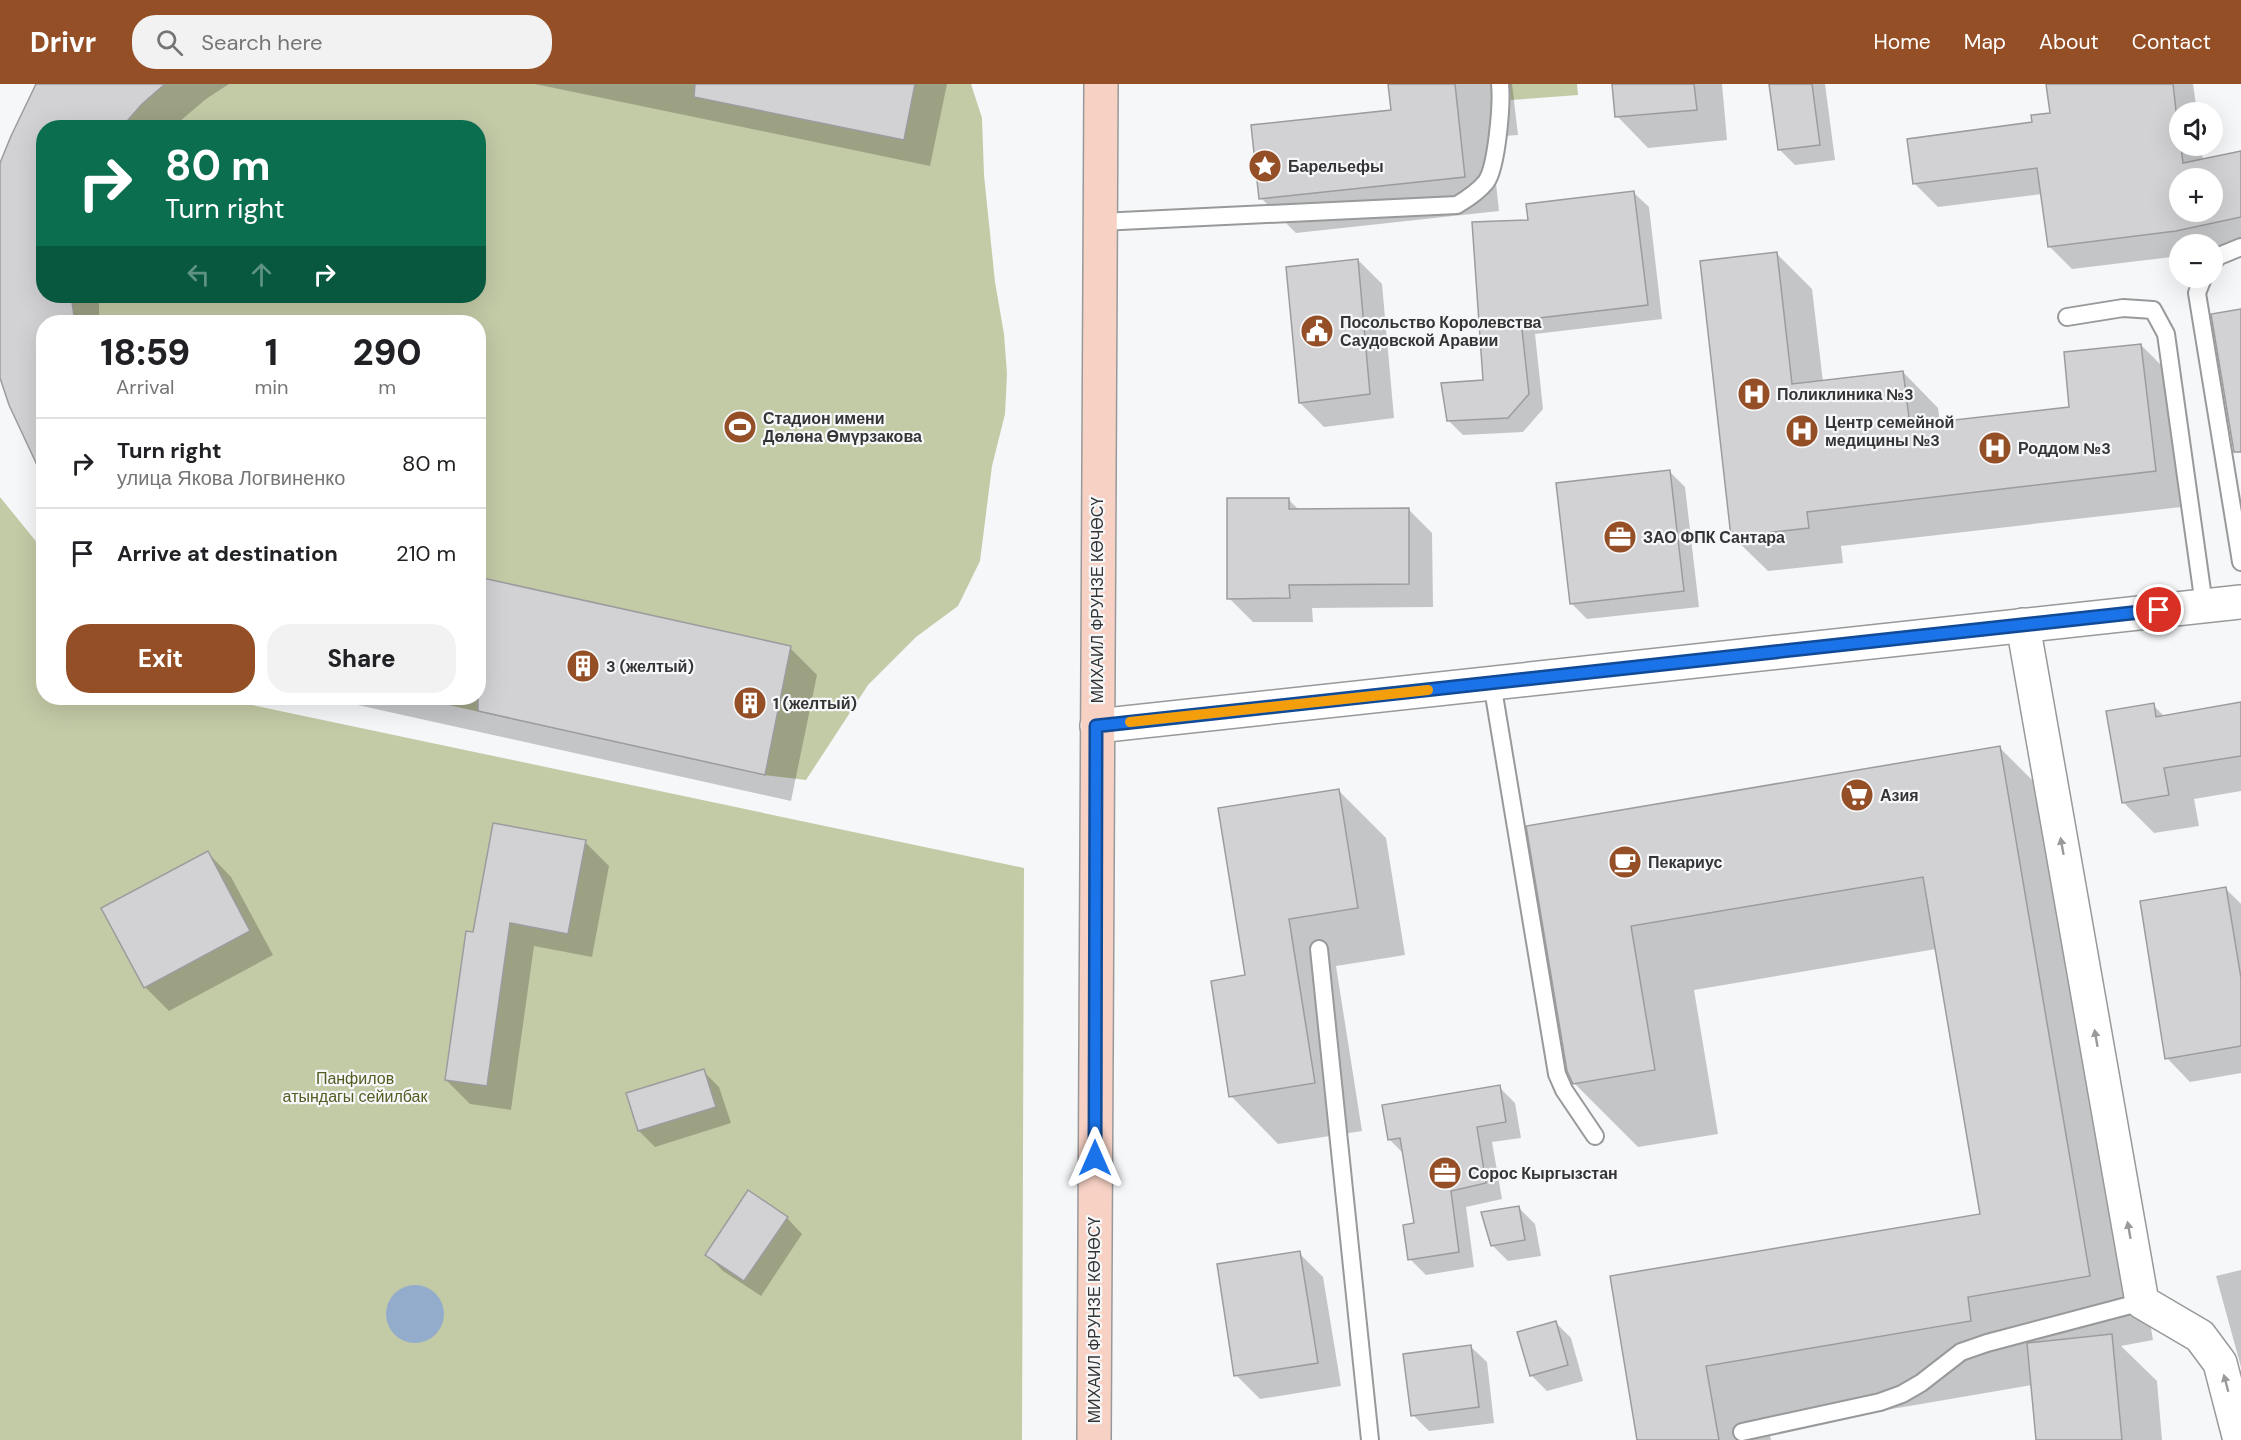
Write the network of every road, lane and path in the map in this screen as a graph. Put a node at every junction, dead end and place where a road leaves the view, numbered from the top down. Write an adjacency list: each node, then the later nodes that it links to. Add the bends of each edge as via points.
1 (1101, 84): 3 (main road, МИХАИЛ ФРУНЗЕ КӨЧӨСҮ)
2 (1500, 84): 3 (lane, via 1497,140 1488,180 1457,206)
3 (1100, 222): 13 (main road, МИХАИЛ ФРУНЗЕ КӨЧӨСҮ)
4 (2241, 247): 5 (lane)
5 (2223, 254)
6 (2199, 288): 8 (lane)
7 (2067, 317): 10 (lane, via 2123,308 2153,310 2166,334)
8 (2241, 562)
9 (2241, 602): 10 (street)
10 (2204, 605): 11 (street)
11 (2023, 625): 12 (street); 16 (street, one-way to 11)
12 (1492, 682): 13 (street); 15 (lane, via 1557,1074)
13 (1096, 726): 18 (main road, МИХАИЛ ФРУНЗЕ КӨЧӨСҮ)
14 (1319, 949): 19 (lane)
15 (1596, 1137)
16 (2142, 1302): 17 (lane, via 1961,1352 1921,1383 1880,1402); 20 (street, one-way to 16, via 2220,1364 2200,1336)
17 (1742, 1432)
18 (1094, 1440)
19 (1370, 1440)
20 (2240, 1440)

